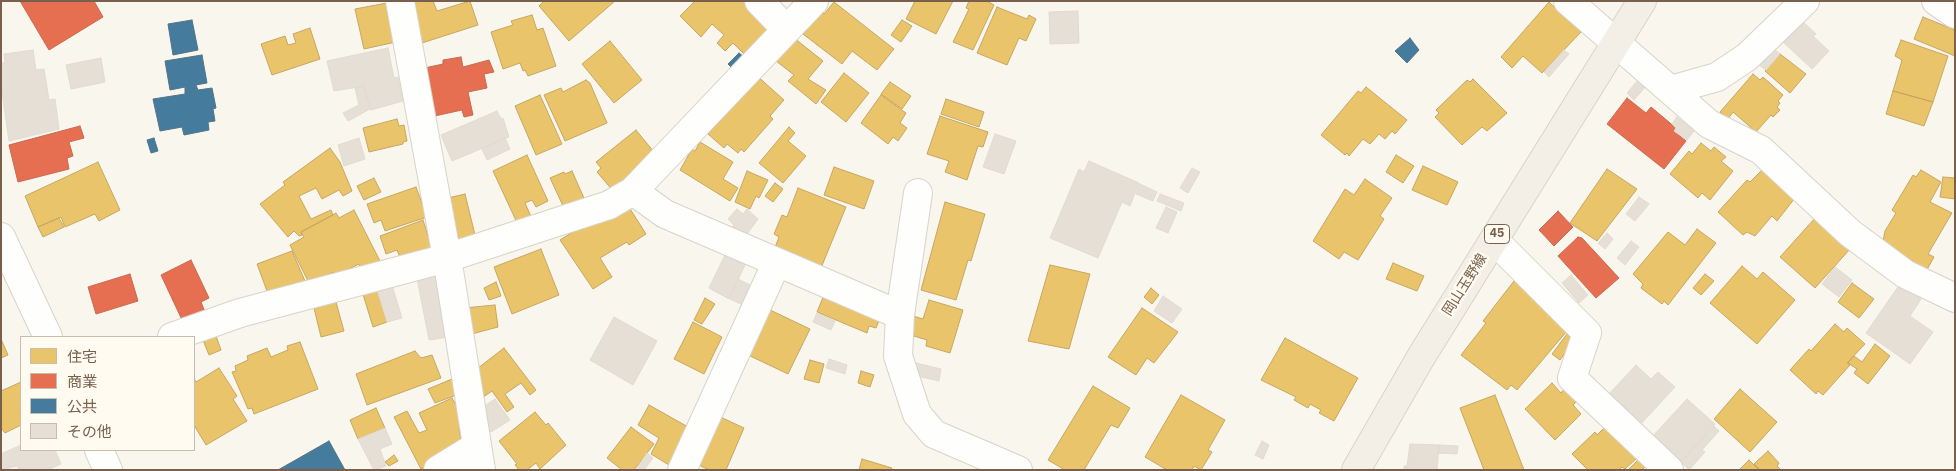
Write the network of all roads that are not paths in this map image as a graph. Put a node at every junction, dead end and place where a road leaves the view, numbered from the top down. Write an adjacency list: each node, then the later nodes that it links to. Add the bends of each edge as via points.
1 (400, 1): 16 (street)
2 (758, 1): 9 (street)
3 (814, 1): 9 (street)
4 (1568, 1): 10 (street)
5 (1642, 1): 10 (main road, 岡山玉野線 / 45)
6 (1805, 1): 11 (street, via 1747,57 1717,77)
7 (1936, 1): 8 (street)
8 (1955, 14)
9 (786, 29): 12 (street)
10 (1616, 43): 11 (street); 15 (main road, 岡山玉野線 / 45)
11 (1671, 90): 18 (street, via 1709,124 1760,150 1850,233 1905,274)
12 (633, 191): 16 (street, via 609,205); 17 (street, via 665,214)
13 (918, 193): 19 (street)
14 (1, 237): 20 (street)
15 (1494, 240): 28 (main road, 岡山玉野線 / 45, via 1420,357); 29 (street, via 1587,333 1572,378)
16 (447, 258): 21 (street, via 240,313); 23 (street)
17 (776, 264): 19 (street); 26 (street)
18 (1955, 298)
19 (900, 316): 27 (street, via 898,356 917,414 934,434)
20 (48, 336)
21 (175, 336)
22 (99, 451): 24 (street)
23 (479, 458): 25 (street)
24 (108, 470)
25 (438, 470)
26 (682, 470)
27 (1018, 470)
28 (1356, 470)
29 (1669, 470)

